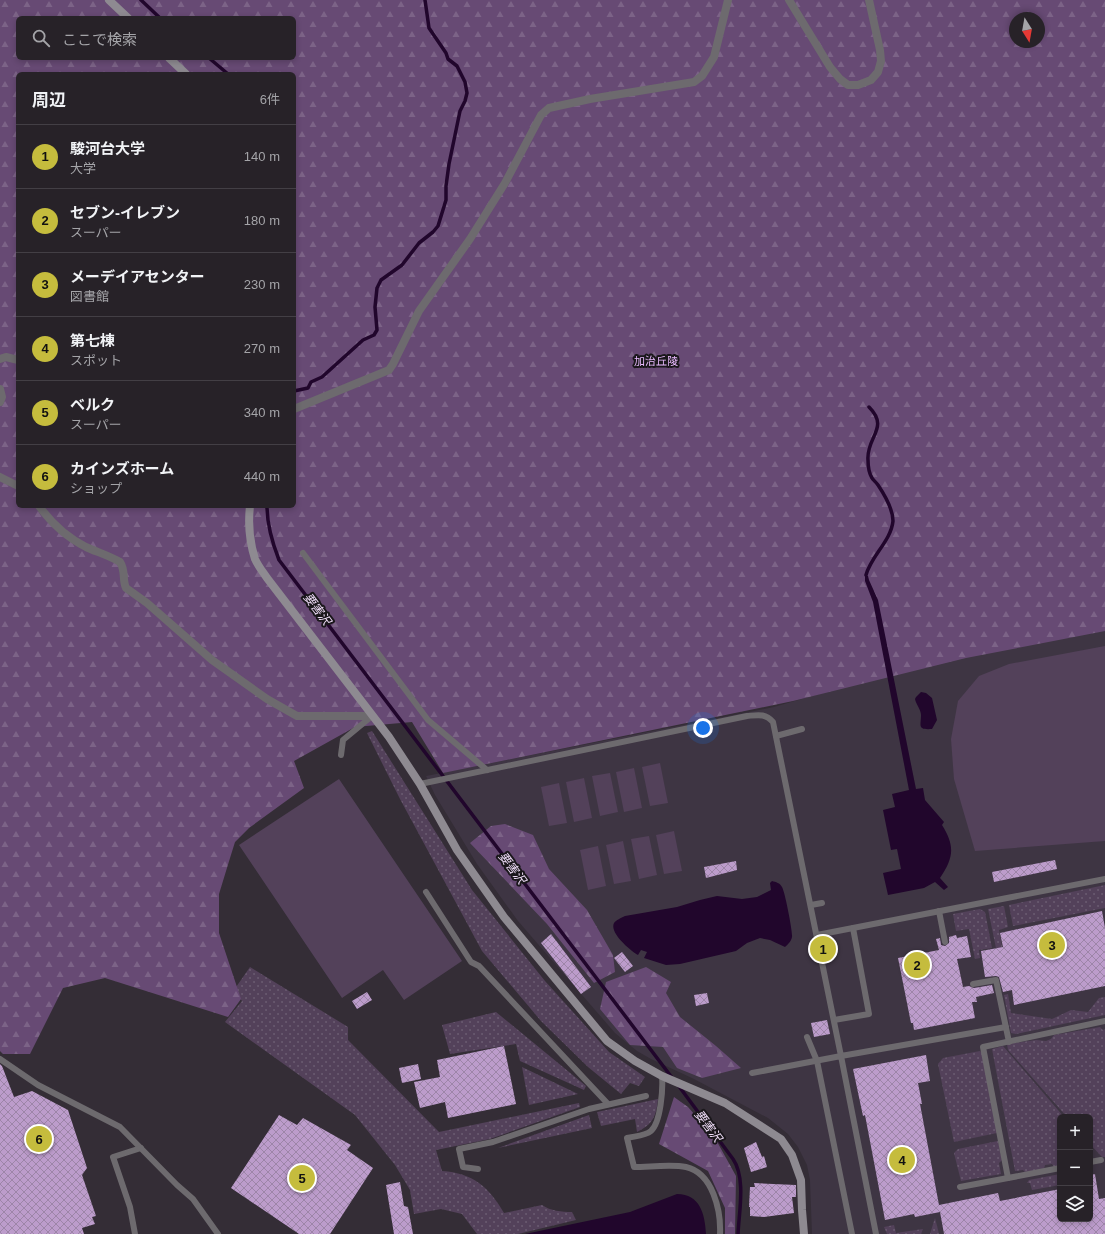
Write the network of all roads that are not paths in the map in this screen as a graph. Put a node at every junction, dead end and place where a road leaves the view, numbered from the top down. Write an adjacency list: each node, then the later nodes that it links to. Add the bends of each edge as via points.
1 (109, 0): 5 (street)
2 (728, 0): 12 (street, via 714,56 702,76 694,82 556,106 541,115 505,182 470,239 419,311 389,370)
3 (789, 0): 4 (street, via 830,67 848,85 858,85 871,80 878,72 881,61)
4 (869, 0)
5 (126, 16)
6 (171, 60): 7 (street)
7 (184, 72)
8 (0, 359): 9 (street, via 6,357)
9 (16, 360)
10 (0, 389): 11 (street)
11 (0, 402)
12 (297, 407)
13 (0, 477): 14 (street)
14 (16, 485)
15 (41, 508): 18 (street, via 55,526 70,538 120,562 126,588 212,660 267,699 297,716)
16 (250, 508): 18 (street, via 250,538 256,560)
17 (303, 552): 22 (lane, via 428,720)
18 (372, 716): 21 (lane, via 343,740); 23 (street)
19 (802, 729): 20 (lane)
20 (776, 736): 22 (lane, via 773,722 762,714); 27 (lane)
21 (341, 755)
22 (487, 770): 23 (lane)
23 (420, 784): 42 (street, via 457,850 504,917 607,1041 635,1061)
24 (1105, 879): 28 (lane)
25 (426, 892): 44 (lane, via 471,962 479,966)
26 (822, 903): 27 (lane)
27 (811, 905): 30 (lane)
28 (939, 911): 29 (lane); 31 (lane)
29 (853, 928): 30 (lane); 33 (lane, via 869,1014)
30 (817, 935): 33 (lane)
31 (945, 942)
32 (973, 984): 35 (lane, via 996,980)
33 (834, 1020): 38 (lane)
34 (1105, 1021): 37 (lane)
35 (1006, 1027): 37 (lane); 38 (lane)
36 (807, 1038): 40 (lane)
37 (1009, 1042): 50 (lane, via 983,1047)
38 (841, 1056): 40 (lane); 57 (lane)
39 (0, 1059): 45 (lane, via 38,1085 120,1127)
40 (817, 1061): 41 (lane); 56 (lane)
41 (752, 1073)
42 (663, 1076): 54 (lane, via 656,1124 644,1135 627,1138 634,1167 677,1166 696,1171 704,1178 713,1193); 55 (street, via 725,1103 781,1139 792,1154 801,1180)
43 (646, 1096): 44 (lane)
44 (608, 1104): 48 (lane, via 493,1142 459,1149 463,1167)
45 (141, 1148): 52 (lane, via 113,1157 130,1207); 53 (lane, via 193,1199)
46 (1101, 1160): 47 (lane)
47 (1093, 1161)
48 (478, 1169)
49 (1057, 1169): 50 (lane)
50 (1008, 1178): 51 (lane)
51 (960, 1187)
52 (135, 1234)
53 (218, 1234)
54 (720, 1234)
55 (804, 1234)
56 (852, 1234)
57 (876, 1234)

